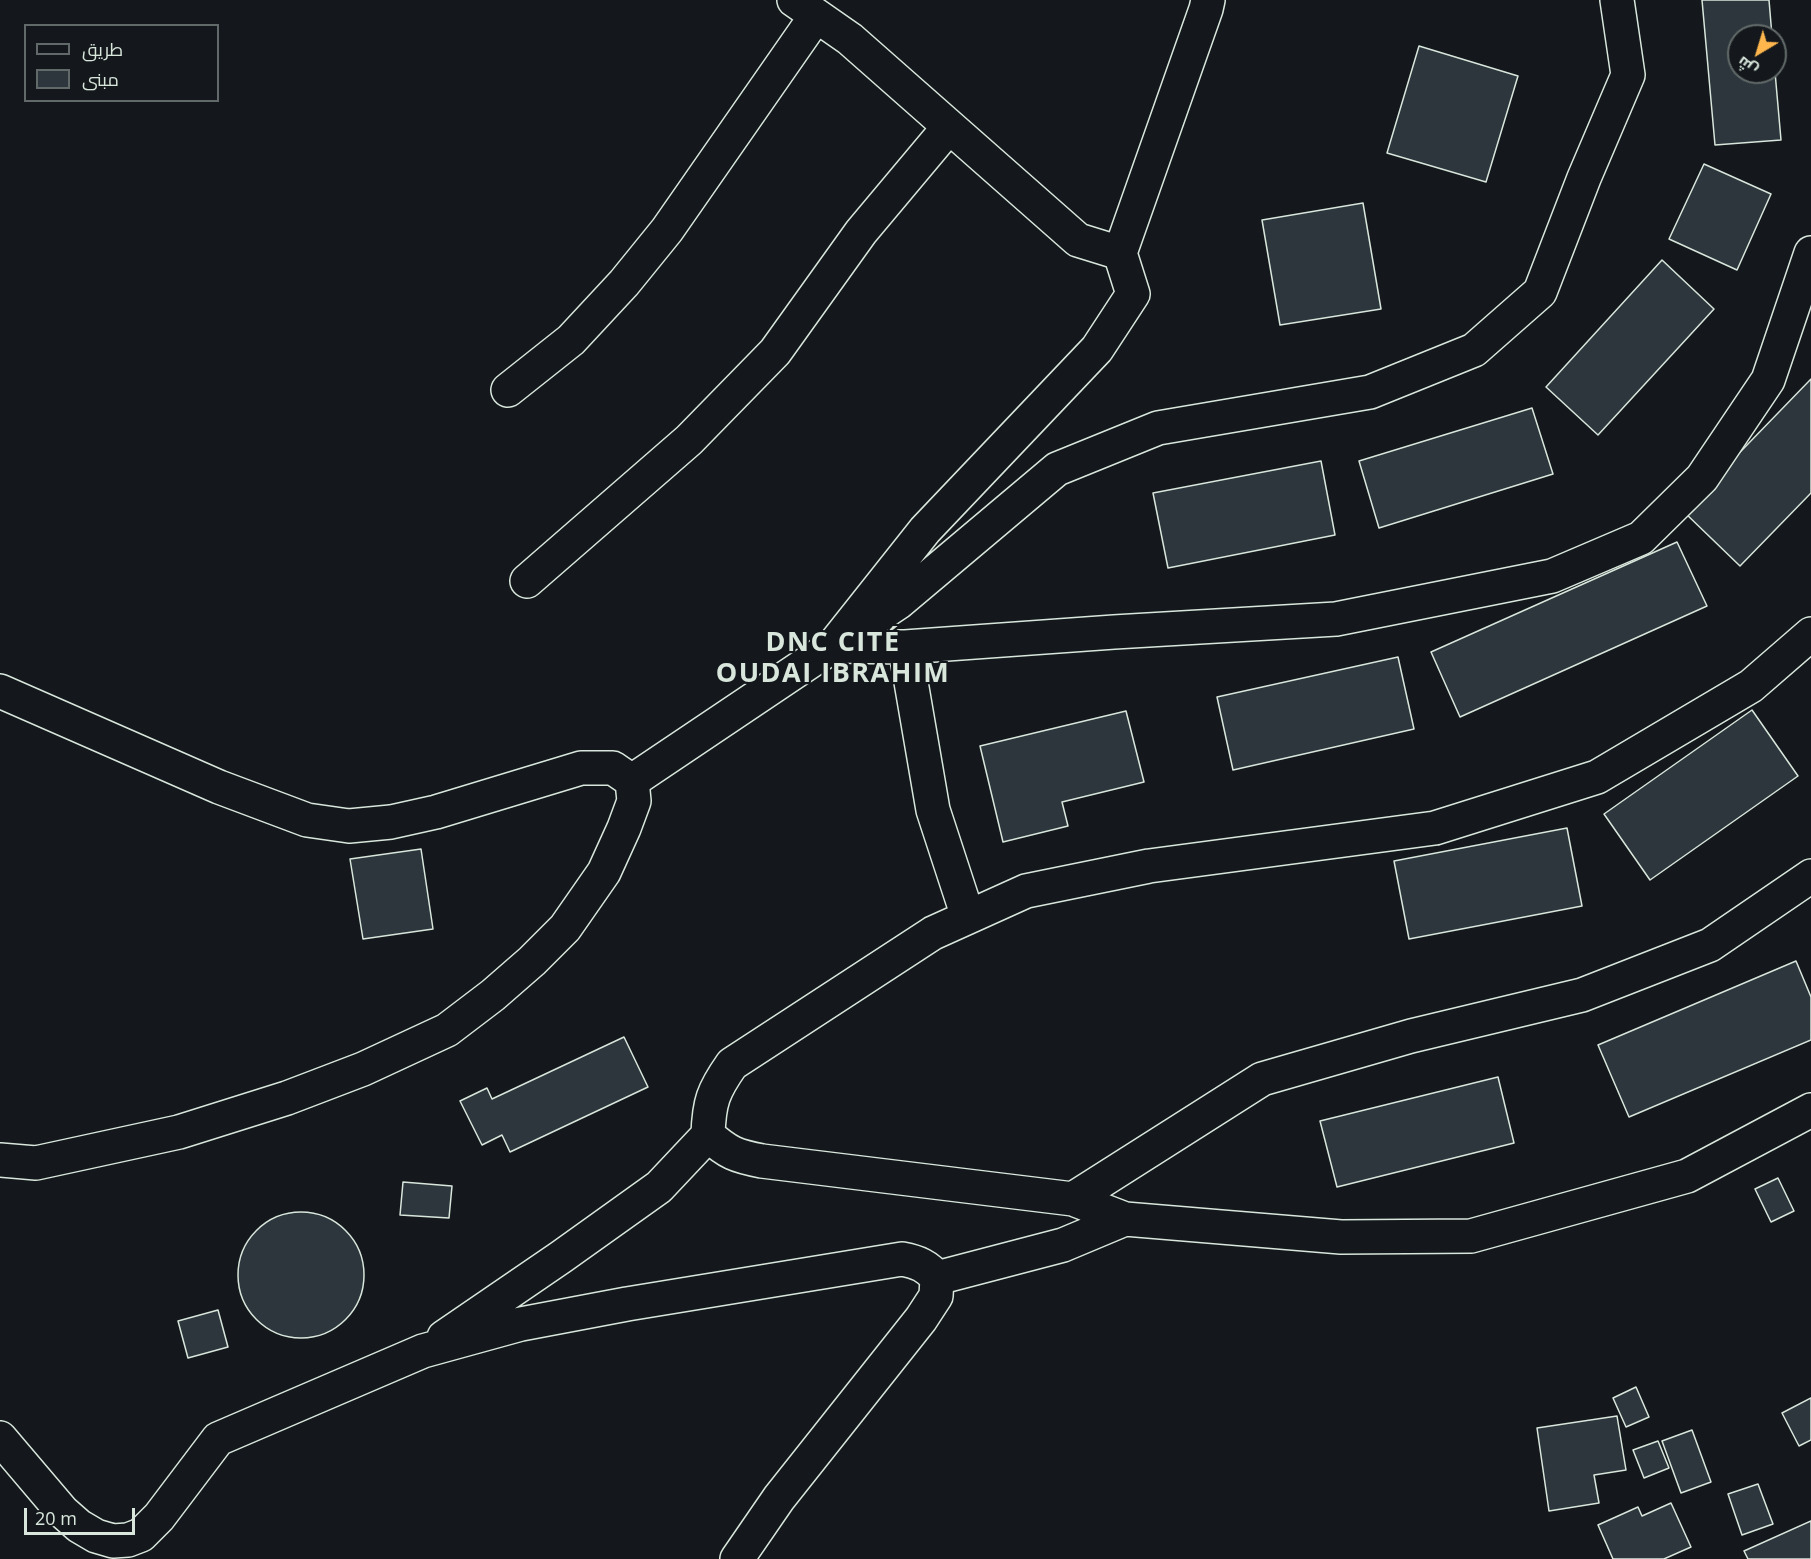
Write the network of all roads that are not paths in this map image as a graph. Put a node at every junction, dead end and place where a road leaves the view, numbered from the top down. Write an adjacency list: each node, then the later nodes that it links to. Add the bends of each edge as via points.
1 (1208, 0): 5 (street)
2 (1617, 0): 10 (street, via 1628,75 1540,292 1474,350 1370,393 1158,428 1057,468 899,602)
3 (805, 8): 4 (street, via 850,39); 7 (street, via 667,230 624,284 571,339)
4 (949, 126): 5 (street, via 1078,240); 8 (street, via 861,232 775,352 689,440)
5 (1120, 253): 10 (street, via 1133,294 1096,349 925,530)
6 (1811, 253): 11 (street, via 1768,380 1702,478 1641,538 1552,576 1335,619)
7 (508, 390)
8 (527, 580)
9 (1811, 634): 15 (street, via 1751,686 1597,777 1435,828 1138,869 1026,891)
10 (833, 646): 11 (street); 13 (street)
11 (905, 647): 15 (street, via 933,810)
12 (0, 691): 13 (street, via 219,787 307,820 349,826 436,812 581,768 613,768)
13 (632, 781): 18 (street, via 634,801 604,872 565,928 493,995 447,1030 363,1070 179,1132 36,1163)
14 (1811, 876): 19 (street, via 1710,945 1582,994 1411,1036 1262,1079)
15 (968, 917): 17 (street, via 933,933 732,1064 717,1085 709,1111)
16 (1811, 1110): 20 (street, via 1687,1176 1471,1236 1341,1237)
17 (708, 1135): 19 (street, via 738,1157); 22 (street, via 659,1187)
18 (0, 1160)
19 (1073, 1199): 20 (street)
20 (1125, 1219): 21 (street, via 1064,1245)
21 (937, 1278): 22 (street, via 920,1263 902,1259 591,1310); 24 (street, via 936,1296 921,1319 779,1498)
22 (423, 1351): 23 (street, via 218,1439 159,1517 141,1535 128,1540 113,1541 79,1526)
23 (0, 1438)
24 (737, 1559)

